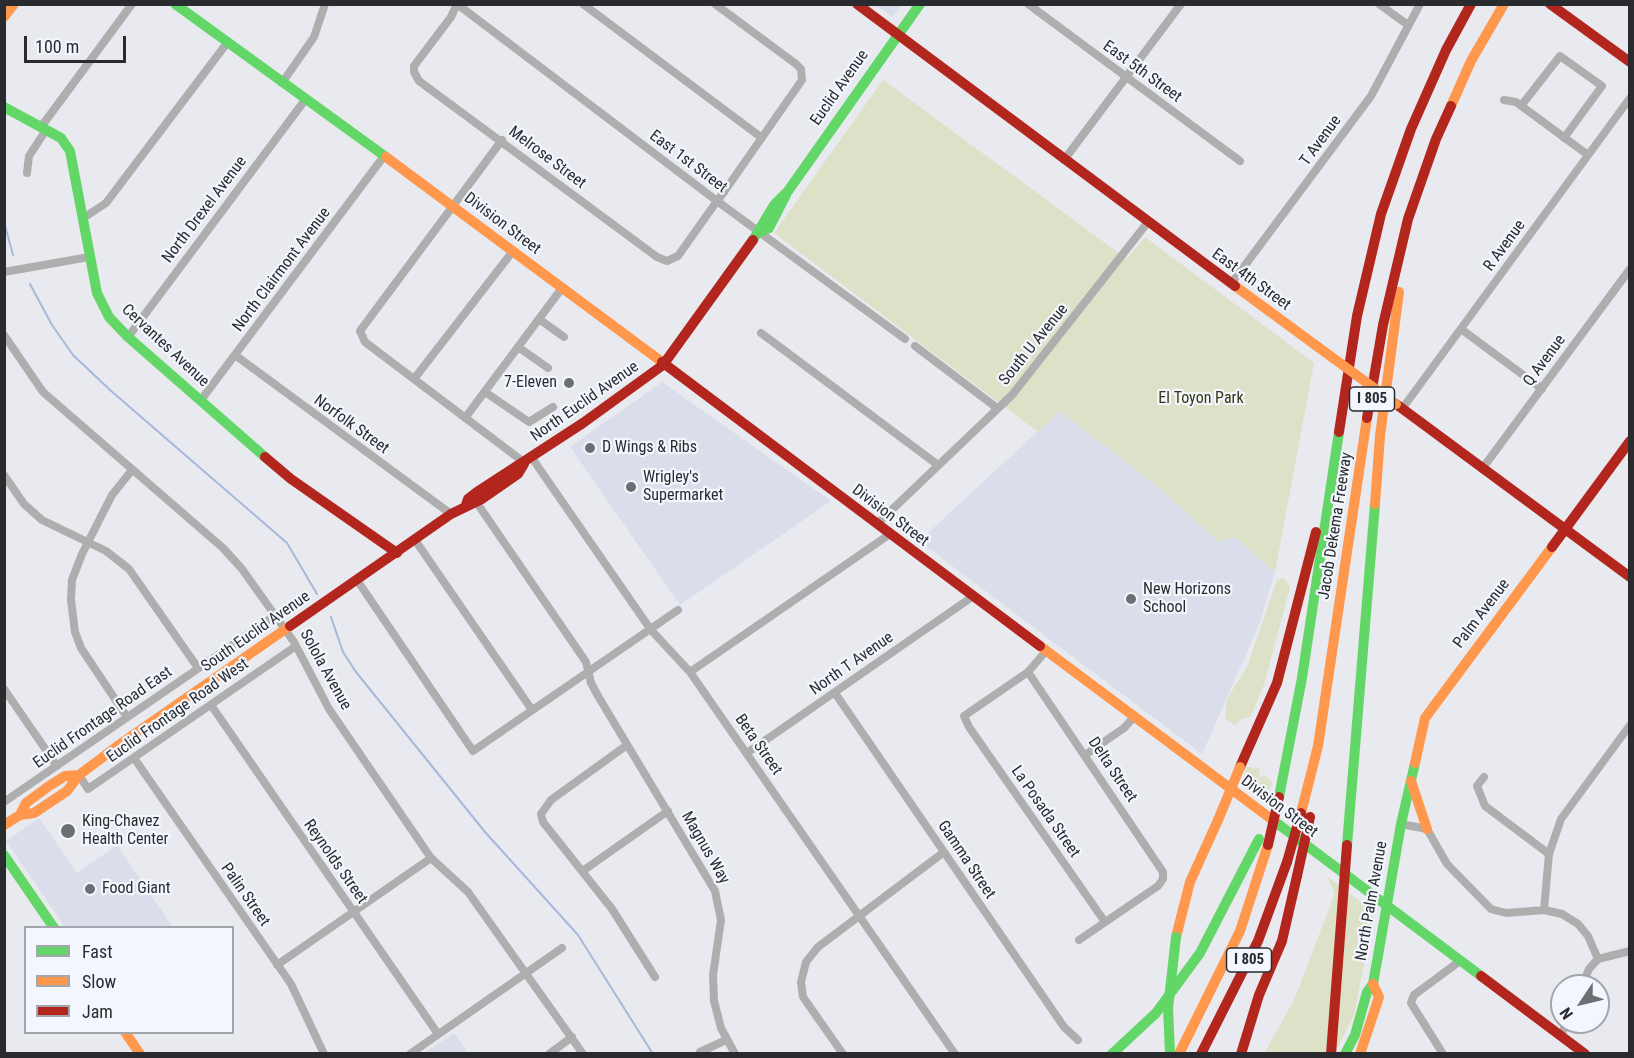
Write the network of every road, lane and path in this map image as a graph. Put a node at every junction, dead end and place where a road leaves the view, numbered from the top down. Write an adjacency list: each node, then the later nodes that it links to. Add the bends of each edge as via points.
1 (14, 4): 17 (main road)
2 (132, 4): 29 (street)
3 (175, 4): 20 (main road, Division Street)
4 (325, 4): 23 (street, via 314,37)
5 (457, 4): 32 (street, Melrose Street, via 414,66 414,72 419,81); 38 (street, East 1st Street)
6 (583, 4): 30 (street)
7 (716, 4): 30 (street, via 796,64 802,75)
8 (857, 4): 19 (main road, East 4th Street)
9 (920, 4): 19 (main road, Euclid Avenue)
10 (1028, 4): 22 (street, East 5th Street)
11 (1181, 4): 22 (street)
12 (1379, 4): 18 (street)
13 (1420, 4): 18 (street, T Avenue)
14 (1471, 4): 71 (main road, Jacob Dekema Freeway / I 805, via 1411,129 1381,214 1357,316)
15 (1504, 4): 42 (main road, Jacob Dekema Freeway / I 805, via 1471,61 1436,139)
16 (1550, 4): 21 (main road)
17 (4, 17)
18 (1408, 25): 48 (street, T Avenue, via 1371,96)
19 (897, 34): 35 (main road, East 4th Street); 43 (main road, Euclid Avenue, via 788,191 772,224)
20 (227, 43): 23 (main road, Division Street); 40 (street, via 106,203)
21 (1629, 62)
22 (1127, 77): 35 (street); 36 (street, East 5th Street)
23 (282, 83): 25 (main road, Division Street)
24 (1629, 98): 33 (street, R Avenue)
25 (305, 100): 34 (main road, Division Street); 54 (street, North Drexel Avenue)
26 (1504, 100): 27 (street)
27 (1521, 106): 31 (street); 31 (street, via 1560,56 1602,86)
28 (4, 107): 29 (main road, Cervantes Avenue)
29 (44, 128): 37 (street, via 30,156); 40 (main road, Cervantes Avenue, via 61,138 70,151)
30 (762, 138): 38 (street)
31 (1564, 138): 33 (street)
32 (502, 140): 38 (street, Melrose Street, via 667,261 678,256); 39 (street)
33 (1587, 155): 51 (street, R Avenue)
34 (384, 156): 39 (main road, Division Street); 59 (street, North Clairmont Avenue)
35 (1064, 160): 41 (main road, East 4th Street)
36 (1240, 161)
37 (27, 173)
38 (717, 201): 43 (street, East 1st Street)
39 (453, 206): 44 (main road, Division Street); 62 (street, Beta Street, via 360,331 365,342)
40 (82, 219): 45 (main road, Cervantes Avenue)
41 (1148, 222): 48 (main road, East 4th Street); 68 (street, South U Avenue, via 1050,350)
42 (1406, 227): 115 (main road, Jacob Dekema Freeway / I 805, via 1383,325); 163 (main road, bridge, via 1380,435)
43 (759, 232): 56 (street, East 1st Street); 60 (main road, Euclid Avenue)
44 (513, 251): 49 (main road, Division Street); 62 (street)
45 (89, 257): 47 (street); 54 (main road, Cervantes Avenue, via 101,304)
46 (1629, 269): 63 (street, Q Avenue)
47 (4, 272)
48 (1231, 284): 67 (main road, East 4th Street, bridge)
49 (562, 288): 50 (street); 60 (main road, Division Street)
50 (539, 319): 55 (street); 58 (street)
51 (1461, 328): 63 (street); 67 (street, R Avenue)
52 (761, 333): 73 (street)
53 (4, 335): 75 (street, Solola Avenue, via 43,392)
54 (128, 337): 65 (main road, Cervantes Avenue)
55 (564, 337)
56 (905, 339)
57 (915, 346): 68 (street)
58 (518, 347): 61 (street); 64 (street)
59 (235, 355): 65 (street, North Clairmont Avenue); 78 (street, Norfolk Street)
60 (663, 365): 72 (main road, North Euclid Avenue); 79 (main road, Division Street)
61 (548, 368)
62 (414, 379): 69 (street, Beta Street)
63 (1542, 389): 74 (street, Q Avenue)
64 (484, 392): 66 (street, via 529,422); 69 (street)
65 (201, 400): 84 (main road, Cervantes Avenue, via 291,479)
66 (553, 407)
67 (1399, 407): 74 (main road, East 4th Street)
68 (997, 408): 73 (street, South U Avenue)
69 (465, 418): 72 (street, Beta Street)
70 (1629, 441): 80 (main road, Palm Avenue)
71 (1334, 460): 119 (main road, Jacob Dekema Freeway / I 805, bridge, via 1302,678 1279,797); 159 (main road, bridge, via 1277,683 1190,882 1176,938 1168,1008)
72 (528, 461): 77 (main road, North Euclid Avenue, via 477,492 468,499); 91 (street, Beta Street)
73 (938, 465): 79 (street, South U Avenue)
74 (1482, 469): 80 (main road, East 4th Street)
75 (132, 470): 83 (street, via 111,495); 89 (street, Solola Avenue, via 224,548)
76 (4, 475): 83 (street, via 42,520)
77 (471, 504): 78 (main road, North Euclid Avenue); 95 (street, Magnus Way, via 586,662)
78 (451, 514): 82 (main road, South Euclid Avenue)
79 (877, 524): 81 (main road, Division Street)
80 (1566, 529): 85 (main road, East 4th Street); 112 (main road, Palm Avenue, via 1434,702 1425,718)
81 (890, 534): 87 (main road, Division Street); 96 (street)
82 (415, 540): 84 (main road, South Euclid Avenue); 101 (street)
83 (88, 543): 94 (street, via 129,569); 103 (street, via 72,580 75,632 88,660)
84 (398, 553): 86 (main road, South Euclid Avenue)
85 (1629, 577)
86 (357, 580): 90 (main road, South Euclid Avenue); 101 (street, via 473,750)
87 (972, 597): 93 (main road, Division Street); 99 (street, North T Avenue)
88 (678, 610): 91 (street)
89 (276, 615): 90 (street, Solola Avenue); 94 (street, Euclid Frontage Road East)
90 (285, 629): 92 (street, Solola Avenue); 110 (main road, South Euclid Avenue)
91 (651, 630): 95 (street); 96 (street, Beta Street)
92 (296, 646): 100 (street, Euclid Frontage Road West); 123 (street, Solola Avenue, via 329,709)
93 (1046, 651): 97 (street); 102 (main road, Division Street)
94 (198, 668): 103 (street, Euclid Frontage Road East)
95 (588, 672): 101 (street); 105 (street, Magnus Way)
96 (690, 672): 106 (street, Beta Street)
97 (1028, 672): 107 (street, Delta Street); 131 (street, La Posada Street, via 964,716)
98 (4, 689): 109 (street)
99 (835, 693): 106 (street, North T Avenue); 120 (street, Gamma Street)
100 (211, 705): 108 (street, Euclid Frontage Road West); 129 (street, Reynolds Street)
101 (532, 710)
102 (1135, 716): 107 (street); 127 (main road, Division Street)
103 (127, 717): 109 (street, Euclid Frontage Road East)
104 (1629, 725): 121 (street, via 1568,806)
105 (627, 745): 114 (street, Magnus Way); 124 (street, via 551,800 541,814 543,822)
106 (747, 753): 130 (street, Beta Street)
107 (1085, 755): 131 (street, Delta Street, via 1160,865 1163,879)
108 (134, 758): 110 (street, Euclid Frontage Road West, via 88,789); 138 (street, Palin Street)
109 (57, 766): 113 (street, Euclid Frontage Road East)
110 (79, 776): 117 (main road, South Euclid Avenue, via 67,791 34,813 20,815)
111 (1484, 777): 121 (street, via 1478,786 1485,806)
112 (1410, 779): 116 (main road, Palm Avenue); 118 (main road)
113 (4, 802)
114 (668, 811): 124 (street); 147 (street, Magnus Way, via 716,891 721,910 714,1001)
115 (1305, 815): 161 (main road, Jacob Dekema Freeway / I 805, bridge, via 1258,941); 162 (main road, bridge, via 1297,876 1282,941 1259,995)
116 (1401, 824): 118 (street); 127 (main road, North Palm Avenue)
117 (4, 825)
118 (1427, 829): 128 (street, via 1447,864 1491,909 1506,913)
119 (1264, 842): 158 (main road, via 1200,953 1156,1013); 160 (main road, I 805, via 1240,931)
120 (944, 852): 130 (street); 148 (street, Gamma Street, via 1064,1027)
121 (1549, 854): 128 (street)
122 (4, 855): 126 (main road)
123 (431, 858): 129 (street); 139 (street, Solola Avenue, via 468,892)
124 (584, 870): 141 (street)
125 (4, 871): 126 (main road)
126 (27, 889): 132 (main road)
127 (1386, 906): 137 (main road, Division Street); 142 (main road, North Palm Avenue)
128 (1544, 910): 136 (street, via 1562,914 1578,924)
129 (353, 912): 138 (street); 144 (street, Reynolds Street)
130 (860, 917): 156 (street, via 818,947 804,966 802,993); 157 (street, Beta Street)
131 (1105, 922): 133 (street)
132 (53, 926)
133 (1079, 940)
134 (562, 948): 139 (street)
135 (1629, 951): 136 (street)
136 (1598, 959): 140 (street)
137 (1460, 961): 145 (main road, Division Street); 166 (street, via 1416,993 1411,1003)
138 (277, 965): 151 (street, Palin Street, via 291,984)
139 (525, 973): 144 (street); 146 (street, Solola Avenue)
140 (1587, 974)
141 (655, 977)
142 (1373, 984): 164 (main road, North Palm Avenue); 165 (main road, North Palm Avenue, via 1378,997)
143 (126, 1034): 150 (main road)
144 (438, 1034): 152 (street)
145 (1561, 1035): 167 (main road, Division Street)
146 (572, 1037): 153 (street); 154 (street, Solola Avenue)
147 (726, 1040): 149 (street); 155 (street, Magnus Way)
148 (1078, 1040)
149 (700, 1052)
150 (140, 1053)
151 (324, 1053)
152 (410, 1053)
153 (549, 1053)
154 (583, 1053)
155 (735, 1053)
156 (843, 1053)
157 (955, 1053)
158 (1112, 1053)
159 (1170, 1053)
160 (1179, 1053)
161 (1201, 1053)
162 (1241, 1053)
163 (1331, 1053)
164 (1345, 1053)
165 (1360, 1053)
166 (1443, 1053)
167 (1586, 1053)

